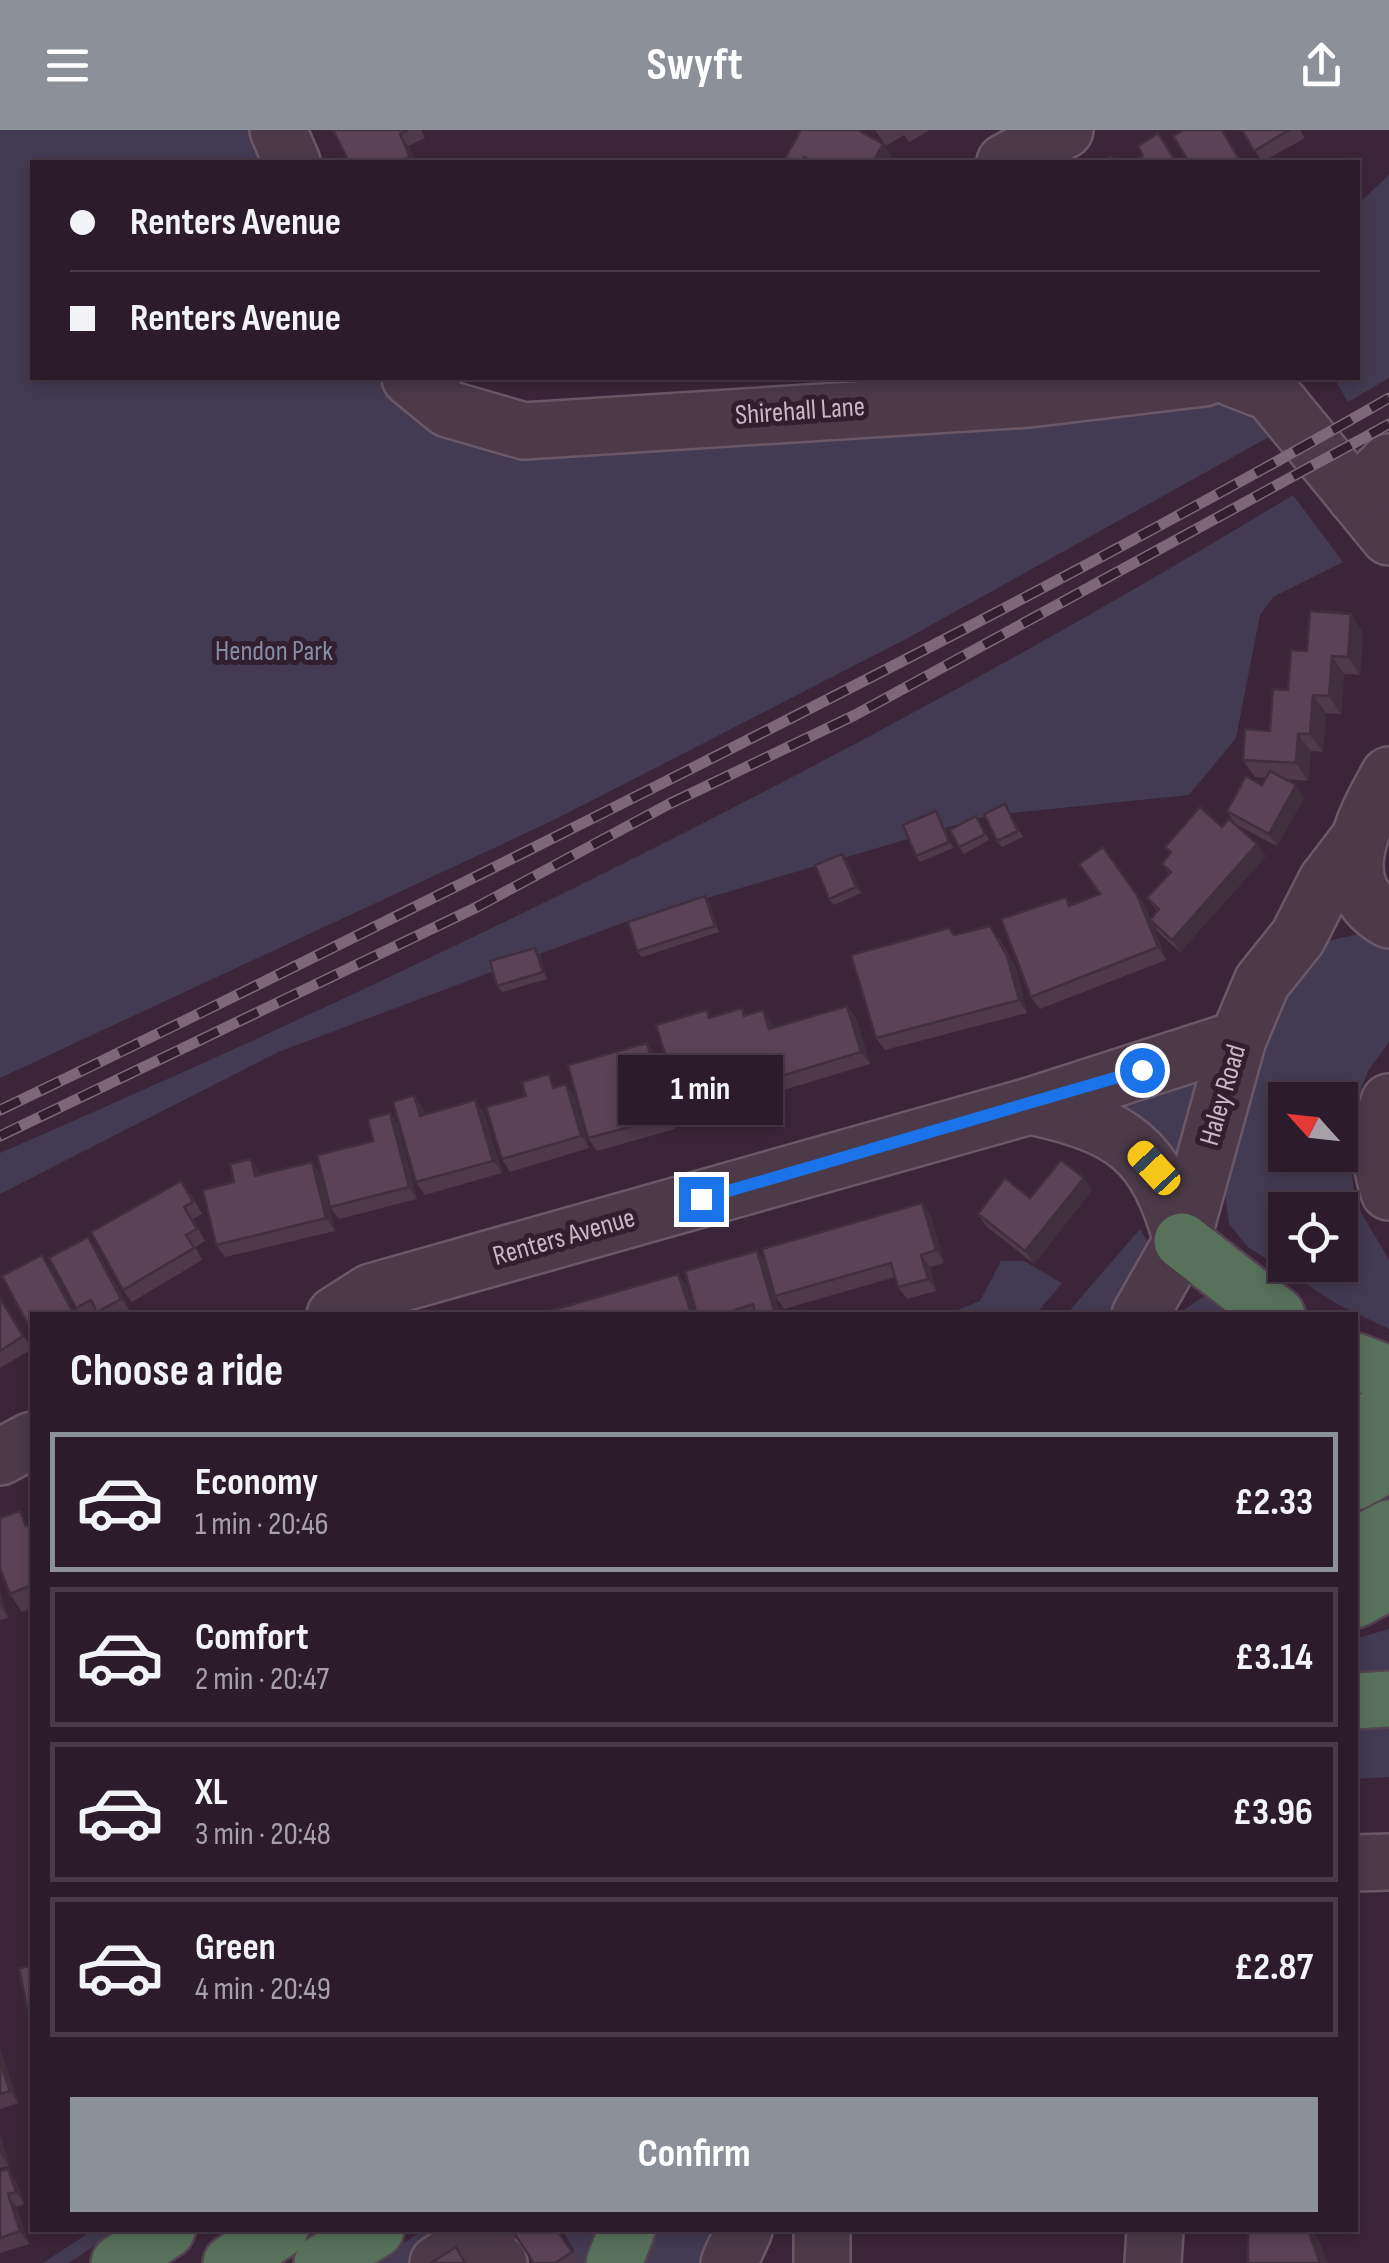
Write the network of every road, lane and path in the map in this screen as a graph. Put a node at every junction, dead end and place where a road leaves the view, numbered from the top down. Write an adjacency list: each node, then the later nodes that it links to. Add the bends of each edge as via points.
1 (278, 130): 3 (street)
2 (1065, 130): 4 (street)
3 (291, 160)
4 (1009, 160)
5 (412, 380): 8 (street, Shirehall Lane, via 448,410 524,430)
6 (1187, 380): 8 (street, Shirehall Lane, via 1029,399)
7 (1237, 380): 9 (street, via 1270,393)
8 (919, 390)
9 (1372, 479): 10 (street)
10 (1389, 537)
11 (1389, 775): 12 (street, Haley Road)
12 (1355, 844): 13 (street, via 1362,890); 14 (street, Haley Road)
13 (1384, 918): 14 (street, Haley Road, via 1332,919)
14 (1298, 937): 15 (street, Haley Road, via 1262,982)
15 (1238, 1039): 17 (street, Renters Avenue); 19 (street, Haley Road)
16 (1389, 1102): 18 (street, via 1378,1131)
17 (1030, 1106): 19 (street, Renters Avenue, via 1096,1122 1131,1143 1154,1168); 20 (street, Renters Avenue, via 372,1292)
18 (1389, 1192)
19 (1182, 1241): 21 (street, Haley Road); 22 (highway)
20 (340, 1312)
21 (1142, 1312)
22 (1273, 1312)
23 (1358, 1362): 24 (highway)
24 (1389, 1374)
25 (1389, 1410): 26 (highway)
26 (1358, 1426)
27 (30, 1441): 28 (street)
28 (0, 1457)
29 (1389, 1463): 30 (highway)
30 (1358, 1480)
31 (1389, 1528): 32 (highway)
32 (1358, 1544)
33 (1389, 1582): 34 (highway)
34 (1358, 1598)
35 (1389, 1699): 36 (highway)
36 (1358, 1702)
37 (1389, 1825): 38 (street)
38 (1358, 1827)
39 (1389, 1862): 40 (street)
40 (1358, 1864)
41 (164, 2232): 49 (highway)
42 (277, 2232): 50 (highway)
43 (373, 2232): 51 (highway)
44 (626, 2232): 54 (highway)
45 (743, 2232): 55 (street)
46 (777, 2232): 56 (street)
47 (822, 2232): 57 (street)
48 (1154, 2232): 58 (street)
49 (119, 2263)
50 (231, 2263)
51 (322, 2263)
52 (438, 2263): 53 (street, via 470,2242)
53 (499, 2263)
54 (614, 2263)
55 (728, 2263)
56 (771, 2263)
57 (822, 2263)
58 (1154, 2263)

